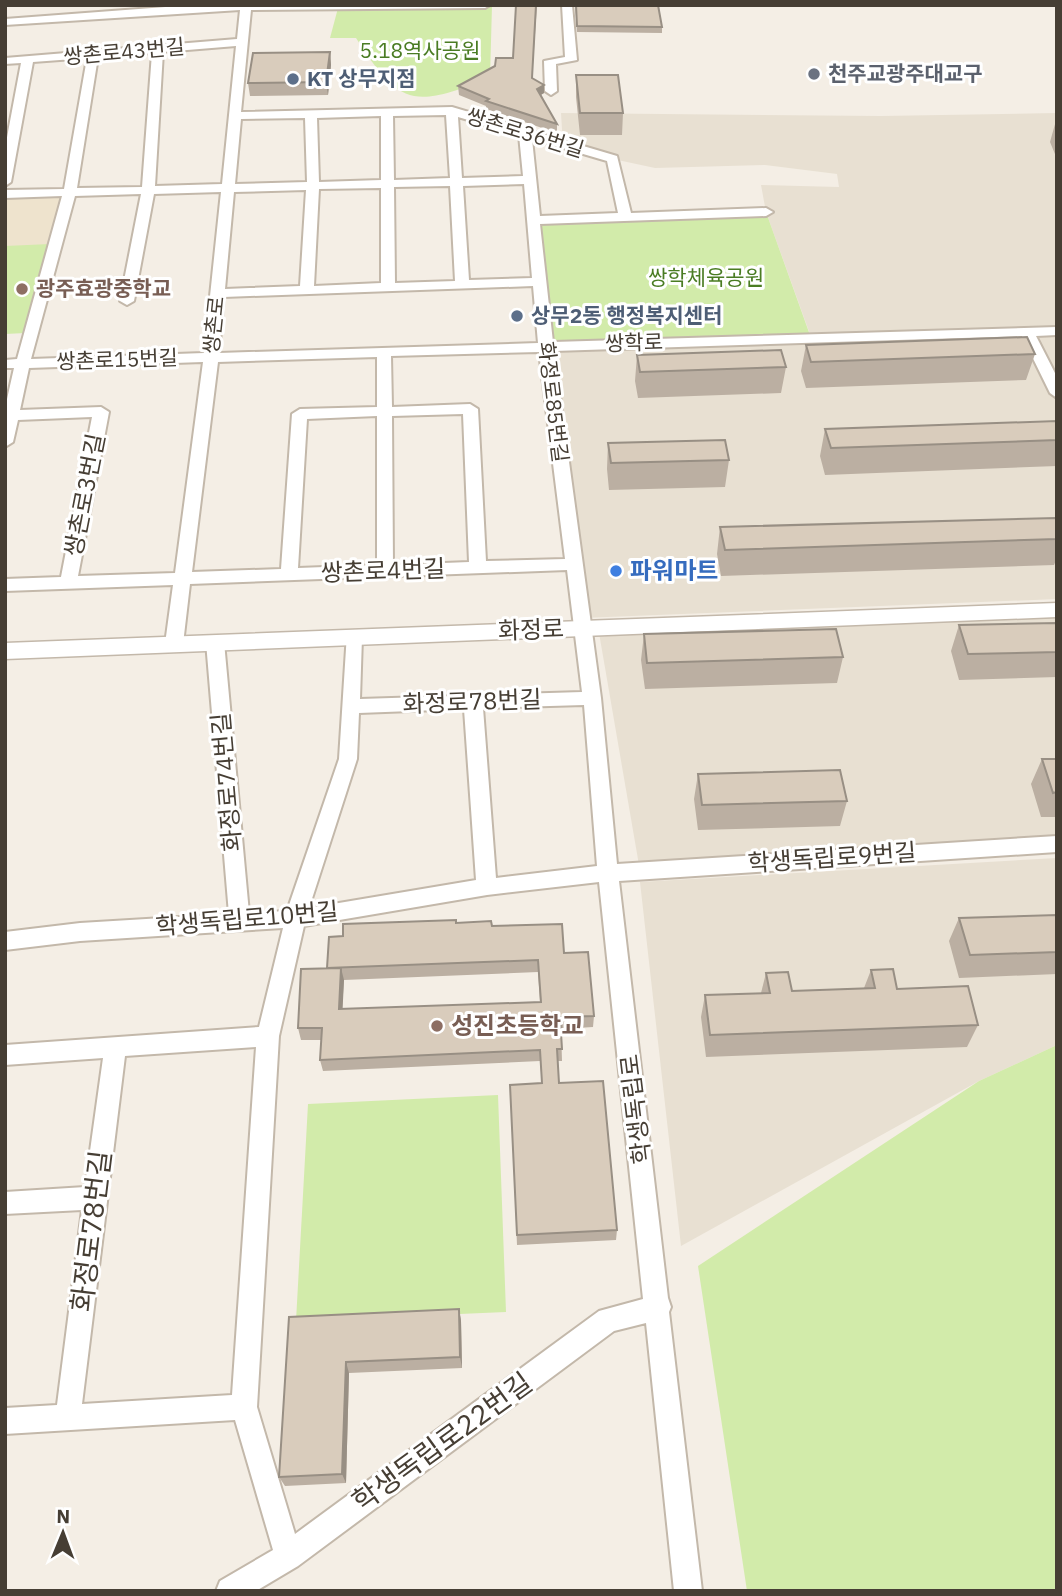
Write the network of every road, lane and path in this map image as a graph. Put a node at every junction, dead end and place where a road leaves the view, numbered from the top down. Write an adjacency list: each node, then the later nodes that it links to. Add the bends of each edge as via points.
1 (485, 5): 3 (street)
2 (567, 5): 10 (street, via 571,60 550,61)
3 (246, 6): 4 (street); 5 (street, 쌍촌로)
4 (5, 22)
5 (242, 42): 6 (street, 쌍촌로43번길); 14 (street, 쌍촌로)
6 (159, 49): 7 (street, 쌍촌로43번길); 22 (street)
7 (93, 54): 8 (street, 쌍촌로43번길); 23 (street, 쌍촌로15번길)
8 (28, 59): 9 (street, 쌍촌로43번길); 17 (street)
9 (5, 61)
10 (551, 91)
11 (387, 111): 12 (street, 쌍촌로36번길); 13 (street, 쌍촌로36번길); 19 (street)
12 (452, 111): 15 (street, 쌍촌로36번길); 18 (street)
13 (311, 113): 14 (street, 쌍촌로36번길); 20 (street)
14 (235, 116): 21 (street, 쌍촌로)
15 (525, 134): 16 (street, 화정로85번길); 26 (street, 쌍촌로36번길, via 613,159)
16 (530, 180): 18 (street); 27 (street, 화정로85번길)
17 (5, 182)
18 (456, 182): 19 (street); 29 (street)
19 (386, 183): 20 (street); 30 (street)
20 (313, 186): 21 (street); 31 (street)
21 (230, 187): 22 (street); 32 (street, 쌍촌로)
22 (148, 190): 23 (street); 33 (street)
23 (70, 192): 24 (street); 39 (street, 쌍촌로15번길)
24 (5, 194)
25 (766, 212): 26 (street)
26 (626, 218): 27 (street)
27 (534, 220): 28 (street, 화정로85번길)
28 (540, 282): 29 (street); 36 (street, 화정로85번길)
29 (461, 285): 30 (street)
30 (388, 288): 31 (street)
31 (307, 290): 32 (street)
32 (218, 293): 38 (street, 쌍촌로)
33 (127, 301)
34 (1057, 331): 35 (street, 쌍학로)
35 (1027, 332): 36 (street, 쌍학로); 41 (street)
36 (546, 346): 37 (street, 쌍학로); 45 (street, 화정로85번길)
37 (384, 351): 38 (street, 쌍학로); 42 (street)
38 (211, 357): 39 (street, 쌍촌로15번길); 49 (street, 쌍촌로)
39 (23, 363): 40 (street, 쌍촌로15번길); 43 (street)
40 (5, 364)
41 (1057, 393)
42 (384, 411): 46 (street, 쌍촌로4번길, via 470,409); 47 (street); 48 (street, 쌍촌로4번길, via 300,414)
43 (12, 415): 44 (street); 50 (street, 쌍촌로3번길, via 101,412)
44 (5, 442)
45 (574, 564): 46 (street, 쌍촌로4번길); 53 (street, 화정로85번길)
46 (478, 567): 47 (street, 쌍촌로4번길)
47 (385, 571): 48 (street, 쌍촌로4번길)
48 (289, 574): 49 (street, 쌍촌로4번길)
49 (181, 578): 50 (street, 쌍촌로3번길); 56 (street, 쌍촌로)
50 (68, 582): 51 (street, 쌍촌로3번길)
51 (5, 585)
52 (1057, 610): 53 (street, 화정로)
53 (582, 628): 54 (street, 화정로); 58 (street, 학생독립로)
54 (353, 637): 55 (street, 화정로); 60 (street)
55 (215, 642): 56 (street, 화정로); 65 (street, 화정로74번길)
56 (173, 643): 57 (street, 화정로)
57 (5, 652)
58 (592, 698): 59 (street, 화정로78번길); 62 (street, 학생독립로)
59 (473, 702): 60 (street, 화정로78번길); 63 (street)
60 (352, 706): 64 (street, via 348,759)
61 (1057, 844): 62 (street, 학생독립로9번길)
62 (608, 873): 63 (street, 학생독립로10번길); 72 (street, 학생독립로)
63 (487, 887): 64 (street, 학생독립로10번길)
64 (295, 919): 65 (street, 학생독립로10번길); 67 (street)
65 (240, 922): 66 (street, 학생독립로10번길)
66 (5, 941)
67 (268, 1036): 68 (street); 73 (street)
68 (115, 1046): 69 (street); 70 (street, 화정로78번길)
69 (5, 1055)
70 (95, 1198): 71 (street); 74 (street, 화정로78번길)
71 (5, 1203)
72 (659, 1307): 76 (street, 학생독립로22번길, via 608,1320); 78 (street, 학생독립로)
73 (244, 1407): 74 (street); 76 (street)
74 (68, 1416): 75 (street)
75 (5, 1421)
76 (288, 1556): 77 (street, 학생독립로22번길)
77 (230, 1591)
78 (688, 1591)

